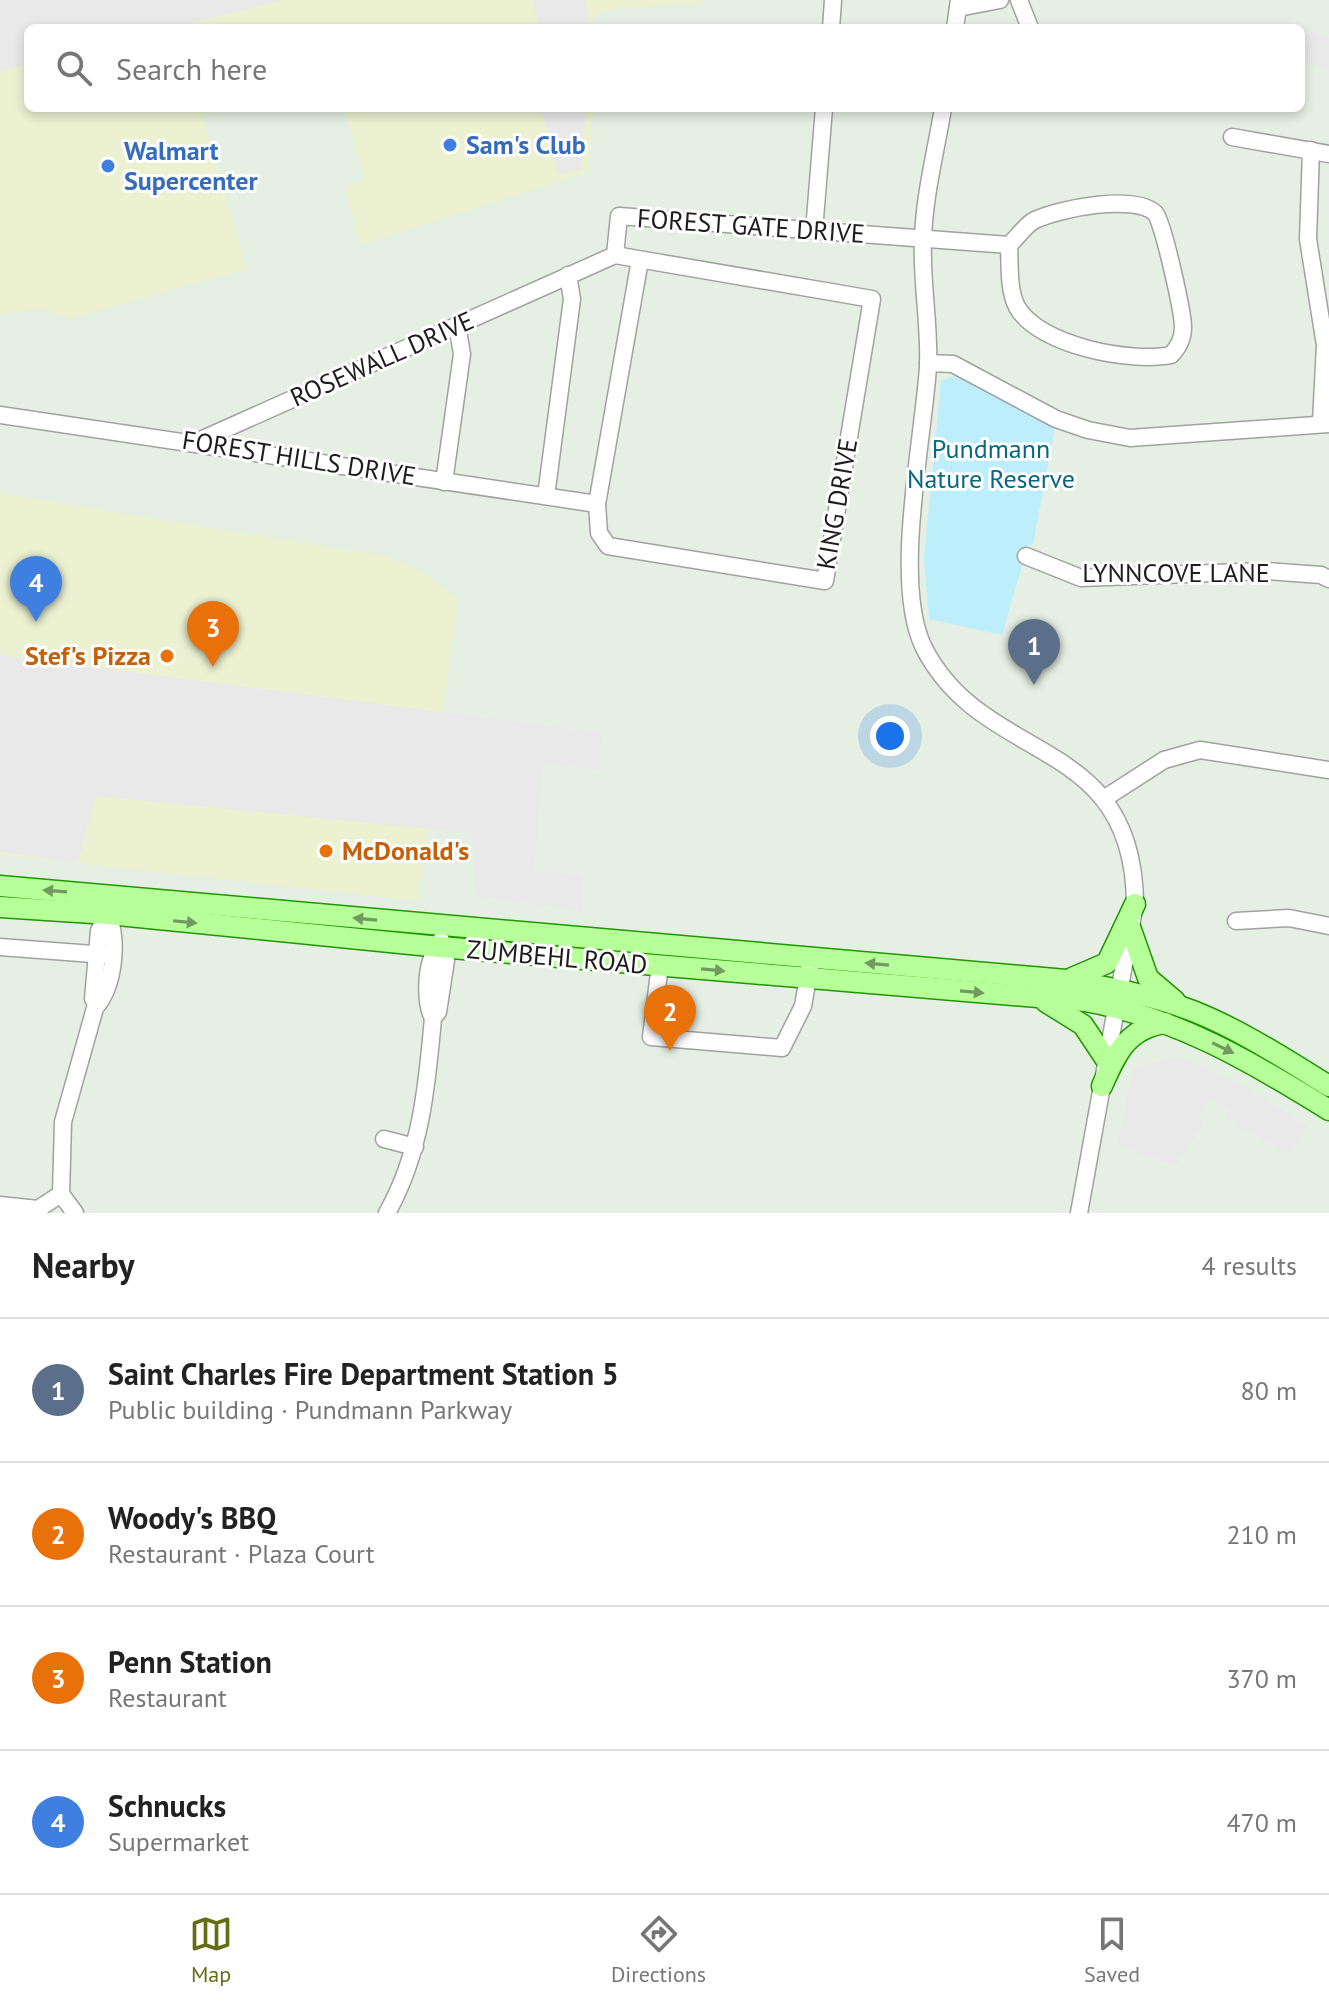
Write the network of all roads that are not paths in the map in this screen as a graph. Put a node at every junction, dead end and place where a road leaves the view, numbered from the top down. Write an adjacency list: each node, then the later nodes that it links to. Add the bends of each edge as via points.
1 (833, 0): 5 (street)
2 (1000, 0): 4 (street)
3 (1019, 0): 7 (street)
4 (959, 4): 6 (street)
5 (831, 24)
6 (956, 24)
7 (1028, 24)
8 (824, 112): 13 (street)
9 (942, 112): 14 (street)
10 (1232, 137): 11 (street)
11 (1311, 150): 12 (street); 19 (street, via 1308,239)
12 (1329, 154)
13 (814, 231): 14 (street, FOREST GATE DRIVE); 16 (street, FOREST GATE DRIVE, via 619,216)
14 (922, 237): 15 (street, FOREST GATE DRIVE); 21 (street)
15 (1009, 245): 15 (street, via 1017,307 1053,334 1093,352 1136,357 1171,355 1179,347 1182,312 1158,216 1145,206 1107,204 1033,220)
16 (615, 255): 17 (street); 18 (street, ROSEWALL DRIVE)
17 (640, 260): 27 (street, KING DRIVE); 27 (street, KING DRIVE, via 872,299 825,581 608,546 599,533)
18 (568, 275): 20 (street, ROSEWALL DRIVE); 26 (street, via 572,299)
19 (1324, 305): 23 (street)
20 (457, 325): 24 (street, ROSEWALL DRIVE); 25 (street, via 462,354)
21 (928, 363): 23 (street, via 953,364 1056,419 1130,438); 31 (street, via 910,561 914,624 936,668 970,706 1071,767)
22 (0, 415): 24 (street, FOREST HILLS DRIVE)
23 (1325, 423)
24 (196, 442): 25 (street, FOREST HILLS DRIVE)
25 (444, 482): 26 (street, FOREST HILLS DRIVE)
26 (546, 496): 27 (street, FOREST HILLS DRIVE)
27 (597, 504)
28 (1026, 556): 29 (street, LYNNCOVE LANE, via 1081,578 1267,571)
29 (1329, 579)
30 (1329, 770): 31 (street, via 1200,750 1164,760)
31 (1105, 798): 34 (street, via 1127,838)
32 (0, 886): 33 (main road, ZUMBEHL ROAD, one-way to 32)
33 (109, 904): 35 (main road, ZUMBEHL ROAD); 37 (main road, ZUMBEHL ROAD, one-way to 33); 41 (main road, ZUMBEHL ROAD, one-way to 41); 42 (street, via 115,932)
34 (1135, 904): 39 (street); 45 (main road, via 1107,963)
35 (0, 907)
36 (1236, 921): 38 (street, via 1289,918)
37 (443, 926): 41 (street); 44 (main road, ZUMBEHL ROAD)
38 (1329, 926)
39 (1130, 927): 47 (street); 48 (main road, via 1148,978)
40 (0, 947): 42 (street)
41 (440, 947): 43 (main road, ZUMBEHL ROAD); 55 (street, via 431,959 433,1018)
42 (105, 955): 56 (street, via 63,1122)
43 (660, 965): 44 (main road, ZUMBEHL ROAD, one-way to 44); 44 (street, via 651,1037 782,1048 803,1006)
44 (809, 968): 45 (main road, ZUMBEHL ROAD, one-way to 44); 46 (main road, ZUMBEHL ROAD, one-way to 46)
45 (1066, 980): 47 (main road, ZUMBEHL ROAD)
46 (1035, 997): 47 (main road, ZUMBEHL ROAD); 50 (main road, via 1083,1025)
47 (1119, 998): 48 (main road, ZUMBEHL ROAD); 49 (main road, ZUMBEHL ROAD); 50 (street)
48 (1192, 1011): 52 (main road, ZUMBEHL ROAD)
49 (1165, 1023): 51 (main road, via 1129,1037); 53 (main road, ZUMBEHL ROAD, one-way to 53, via 1249,1061)
50 (1107, 1061): 51 (street)
51 (1102, 1086): 60 (street)
52 (1329, 1086)
53 (1329, 1110)
54 (384, 1139): 55 (street)
55 (415, 1147): 59 (street)
56 (61, 1194): 57 (street, via 38,1209); 58 (street)
57 (0, 1205)
58 (75, 1213)
59 (387, 1213)
60 (1079, 1213)

